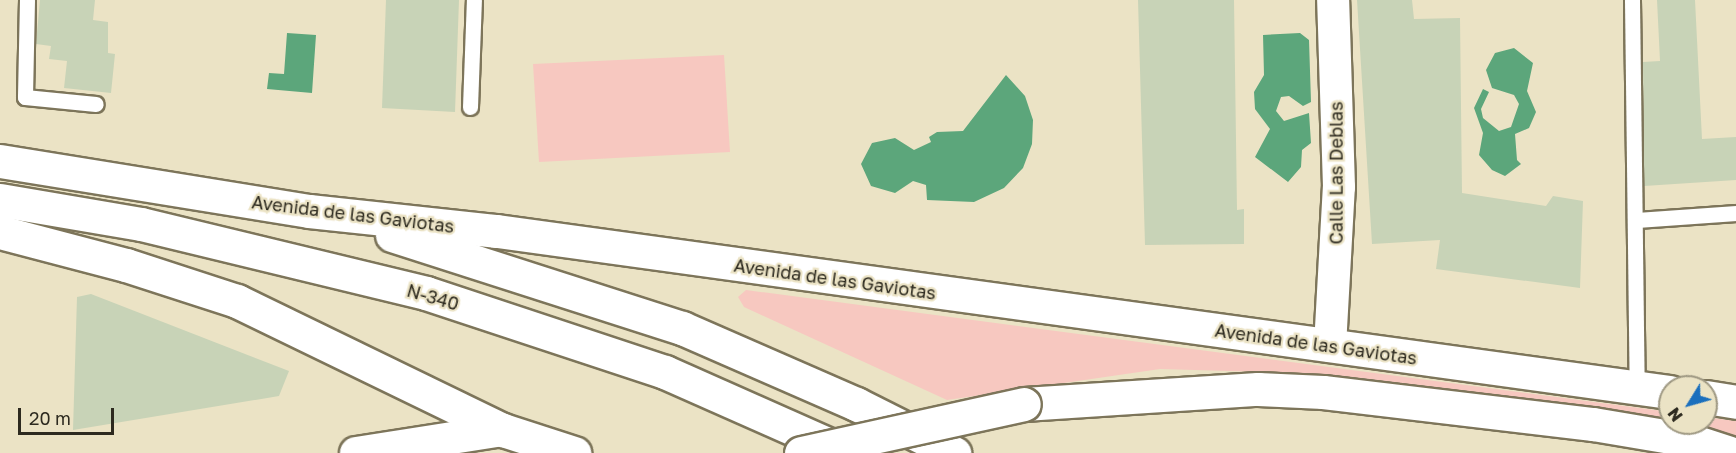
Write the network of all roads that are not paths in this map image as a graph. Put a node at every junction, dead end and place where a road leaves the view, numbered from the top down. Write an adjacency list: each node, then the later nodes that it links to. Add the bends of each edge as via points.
1 (27, 0): 5 (lane, via 25,97)
2 (474, 0): 6 (lane)
3 (1333, 0): 13 (street, Calle Las Deblas, via 1339,187)
4 (1632, 0): 11 (lane)
5 (96, 104)
6 (470, 107)
7 (0, 161): 9 (main road, Avenida de las Gaviotas)
8 (0, 200): 22 (main road, N-340, via 141,224 426,293 664,372)
9 (309, 211): 13 (main road, Avenida de las Gaviotas, via 497,231); 23 (main road, via 470,258 682,328 856,404)
10 (1736, 213): 11 (lane)
11 (1637, 220): 14 (lane)
12 (0, 232): 18 (main road, via 126,265 237,301)
13 (1330, 346): 14 (main road, Avenida de las Gaviotas)
14 (1637, 387): 15 (main road, Avenida de las Gaviotas)
15 (1658, 390)
16 (1718, 399): 17 (main road)
17 (1736, 402)
18 (503, 430): 19 (street); 20 (main road)
19 (356, 453)
20 (574, 453)
21 (801, 453): 24 (main road, bridge, via 1024,404 1258,389 1323,392 1593,424 1694,441)
22 (848, 453)
23 (954, 453)
24 (1730, 453)

